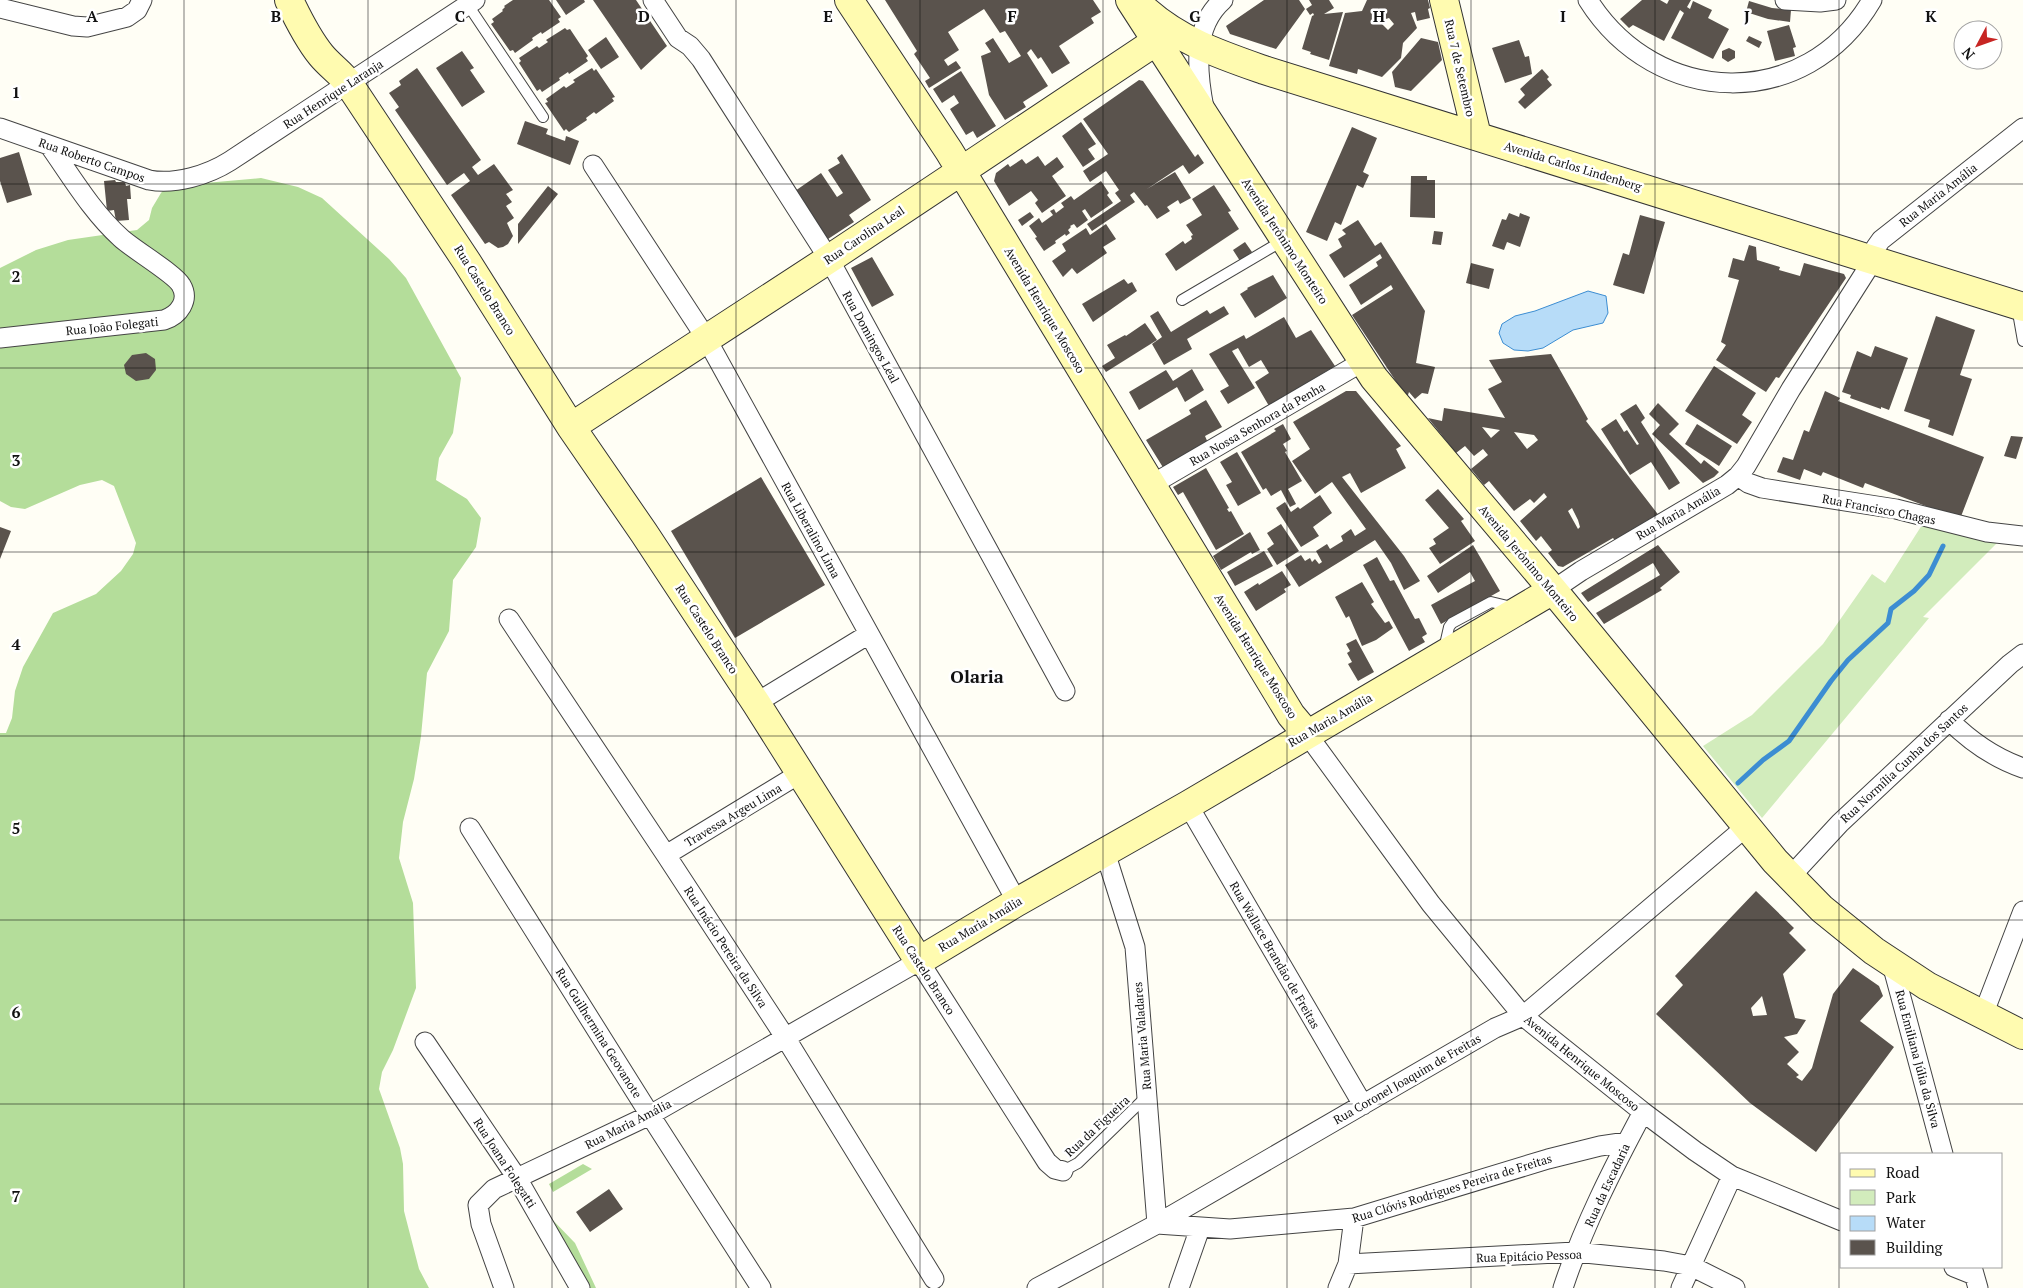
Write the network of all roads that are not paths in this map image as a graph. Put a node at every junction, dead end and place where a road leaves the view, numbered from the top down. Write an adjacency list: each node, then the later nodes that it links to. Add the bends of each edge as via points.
1 (142, 0): 14 (street, via 137,10 127,17 87,27)
2 (290, 0): 17 (main road, Rua Castelo Branco, via 338,53)
3 (653, 0): 28 (street, Rua Domingos Leal, via 678,38 701,59)
4 (849, 0): 25 (main road, Avenida Henrique Moscoso)
5 (1130, 0): 15 (main road, Avenida Jerônimo Monteiro)
6 (1136, 0): 15 (main road, Avenida Carlos Lindenberg, via 1155,19)
7 (1222, 0): 16 (street, via 1207,18)
8 (1444, 0): 22 (main road, Rua 7 de Setembro)
9 (1588, 0): 12 (street, via 1623,43 1657,65 1694,79 1733,82 1772,77 1809,63 1840,40)
10 (1785, 0): 11 (street)
11 (1836, 0)
12 (1872, 0)
13 (471, 2): 17 (street, Rua Henrique Laranja); 18 (lane)
14 (0, 8)
15 (1163, 36): 16 (main road, Avenida Carlos Lindenberg); 19 (main road, Avenida Jerônimo Monteiro); 25 (main road, Rua Carolina Leal)
16 (1199, 46): 19 (street, via 1200,82); 22 (main road, Avenida Carlos Lindenberg, via 1264,70)
17 (349, 84): 26 (street, Rua Henrique Laranja, via 222,166); 36 (main road, Rua Castelo Branco)
18 (544, 117)
19 (1206, 117): 27 (main road, Avenida Jerônimo Monteiro)
20 (0, 128): 23 (street, Rua Roberto Campos)
21 (2021, 131): 29 (street, Rua Maria Amália, via 1888,233)
22 (1476, 136): 29 (main road, Avenida Carlos Lindenberg)
23 (49, 145): 26 (street, Rua Roberto Campos, via 149,180); 32 (street, Rua João Folegati, via 106,223 136,251 181,284 184,302 177,314 164,320)
24 (593, 165): 33 (street, Rua Liberalino Lima)
25 (960, 170): 28 (main road, Rua Carolina Leal); 38 (main road, Avenida Henrique Moscoso)
26 (186, 177)
27 (1284, 239): 30 (lane); 35 (main road, Avenida Jerônimo Monteiro)
28 (829, 259): 33 (main road, Rua Carolina Leal); 44 (street, Rua Domingos Leal)
29 (1871, 259): 31 (main road, Avenida Carlos Lindenberg); 37 (street, Rua Maria Amália)
30 (1182, 300)
31 (2020, 306): 34 (lane)
32 (0, 338)
33 (706, 338): 36 (main road, Rua Carolina Leal); 42 (street, Rua Liberalino Lima)
34 (2023, 341)
35 (1362, 362): 38 (street, Rua Nossa Senhora da Penha); 40 (main road, Avenida Jerônimo Monteiro)
36 (571, 426): 45 (main road, Rua Castelo Branco)
37 (1738, 476): 39 (street, Rua Francisco Chagas, via 1762,488 1896,509 1987,532); 40 (street, Rua Maria Amália)
38 (1151, 486): 47 (main road, Avenida Henrique Moscoso, via 1291,715)
39 (2023, 536)
40 (1553, 590): 47 (main road, Rua Maria Amália); 51 (main road, Avenida Jerônimo Monteiro)
41 (509, 619): 54 (street, Rua Inácio Pereira da Silva)
42 (869, 634): 45 (street); 56 (street, Rua Liberalino Lima)
43 (2023, 654): 46 (street, Rua Normília Cunha dos Santos)
44 (1065, 691)
45 (756, 703): 49 (main road, Rua Castelo Branco)
46 (1950, 720): 48 (street, via 1981,748 2006,763); 55 (street, Rua Normília Cunha dos Santos, via 1840,823)
47 (1307, 734): 50 (main road, Rua Maria Amália); 61 (street, Avenida Henrique Moscoso, via 1431,904)
48 (2023, 768)
49 (799, 774): 54 (street, Travessa Argeu Lima); 58 (main road, Rua Castelo Branco)
50 (1188, 805): 53 (main road, Rua Maria Amália); 66 (street, Rua Wallace Brandão de Freitas)
51 (1747, 826): 55 (main road, Avenida Jerônimo Monteiro); 61 (street, Rua Coronel Joaquim de Freitas)
52 (470, 828): 68 (street, Rua Guilhermina Geovanote)
53 (1105, 852): 56 (main road, Rua Maria Amália); 65 (street, Rua Maria Valadares, via 1135,947)
54 (666, 855): 63 (street, Rua Inácio Pereira da Silva)
55 (1790, 877): 59 (main road, Avenida Jerônimo Monteiro, via 1839,924)
56 (1017, 902): 58 (main road, Rua Maria Amália)
57 (2023, 911): 60 (street)
58 (919, 961): 63 (street, Rua Maria Amália); 71 (street, Rua Castelo Branco, via 1047,1162)
59 (1892, 964): 60 (main road, Avenida Jerônimo Monteiro); 70 (street, Rua Emiliana Júlia da Silva)
60 (1983, 1015): 62 (main road, Avenida Jerônimo Monteiro)
61 (1523, 1016): 66 (street, Rua Coronel Joaquim de Freitas, via 1495,1028); 67 (street, Avenida Henrique Moscoso)
62 (2023, 1035)
63 (785, 1037): 68 (street, Rua Maria Amália); 83 (street, Rua Inácio Pereira da Silva)
64 (424, 1042): 73 (street, Rua Joana Folegatti)
65 (1147, 1096): 71 (lane, Rua da Figueira, via 1078,1163); 76 (street, Rua Maria Valadares)
66 (1363, 1105): 76 (street, Rua Coronel Joaquim de Freitas)
67 (1643, 1112): 69 (street, Rua da Escadaria); 72 (street, Avenida Henrique Moscoso)
68 (650, 1115): 73 (street, Rua Maria Amália); 86 (street, Rua Guilhermina Geovanote)
69 (1627, 1142): 74 (street, Rua Clóvis Rodrigues Pereira de Freitas, via 1548,1159); 78 (street, Rua da Escadaria)
70 (1943, 1153)
71 (1063, 1171)
72 (1732, 1176): 75 (street, Avenida Henrique Moscoso); 80 (street)
73 (517, 1178): 84 (street, Rua Maria Amália, via 494,1189 478,1205 481,1224); 85 (street, Rua Joana Folegatti)
74 (1354, 1218): 77 (street, Rua Clóvis Rodrigues Pereira de Freitas, via 1230,1230); 79 (street)
75 (1840, 1220)
76 (1157, 1224): 77 (street, Rua Clóvis Rodrigues Pereira de Freitas); 87 (street, Rua Coronel Joaquim de Freitas)
77 (1200, 1228): 88 (street)
78 (1575, 1252): 79 (street, Rua Epitácio Pessoa); 80 (street, Rua Epitácio Pessoa); 90 (street, Rua da Escadaria)
79 (1348, 1264): 89 (street)
80 (1691, 1266): 91 (street); 92 (street, Rua Epitácio Pessoa)
81 (1956, 1268): 82 (street)
82 (1975, 1277)
83 (934, 1279)
84 (504, 1288)
85 (580, 1288)
86 (761, 1288)
87 (1037, 1288)
88 (1179, 1288)
89 (1338, 1288)
90 (1563, 1288)
91 (1681, 1288)
92 (1735, 1288)

